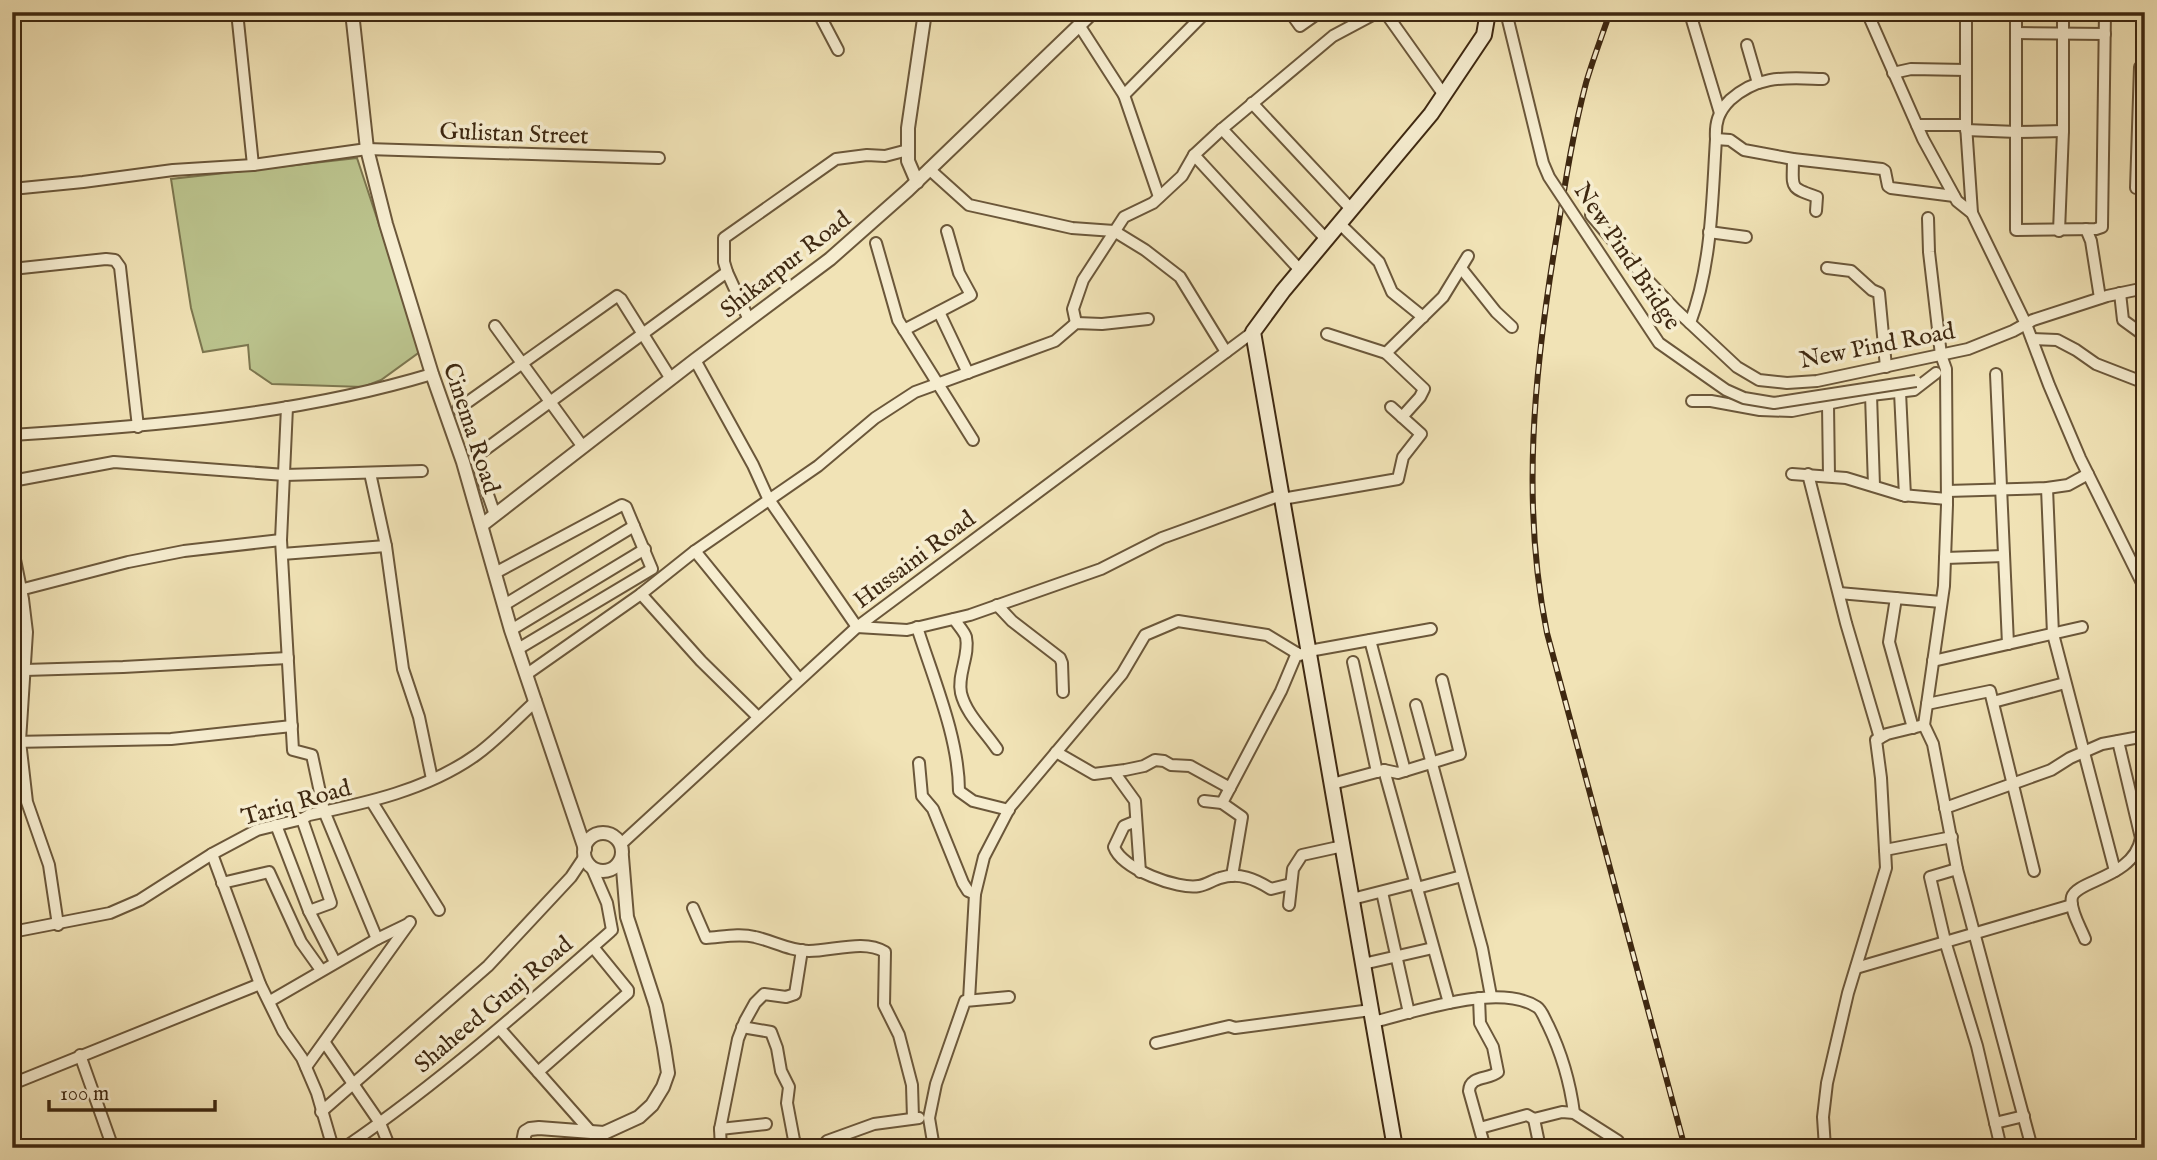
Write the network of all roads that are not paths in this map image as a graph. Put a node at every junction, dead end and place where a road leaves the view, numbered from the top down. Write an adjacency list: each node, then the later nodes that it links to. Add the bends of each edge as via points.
1 (32, 12): 19 (street)
2 (237, 12): 49 (street)
3 (352, 12): 43 (street, Cinema Road)
4 (818, 12): 26 (street)
5 (925, 12): 44 (street)
6 (1093, 12): 21 (street, Shikarpur Road)
7 (1206, 12): 32 (street)
8 (1290, 12): 9 (street, via 1300,26)
9 (1320, 12)
10 (1378, 12): 34 (street, via 1334,36)
11 (1385, 12): 33 (street)
12 (1488, 12): 33 (main road, via 1484,35)
13 (1506, 12): 101 (street, New Pind Bridge, bridge, via 1549,177 1659,343 1726,390 1759,402 1916,381)
14 (1867, 12): 29 (street)
15 (1966, 12): 28 (street)
16 (2016, 12): 22 (street)
17 (2063, 12): 23 (street)
18 (2105, 12): 24 (street)
19 (12, 18)
20 (1692, 20): 35 (street)
21 (1079, 25): 32 (street); 50 (street, Shikarpur Road)
22 (2016, 33): 23 (street); 41 (street)
23 (2063, 34): 24 (street); 40 (street)
24 (2105, 34): 62 (street, via 2102,227)
25 (1747, 45): 31 (street)
26 (838, 50)
27 (2140, 67): 36 (street)
28 (1966, 70): 29 (street); 38 (street)
29 (1893, 73): 37 (street)
30 (1824, 79): 31 (street)
31 (1758, 83): 35 (street, via 1744,88)
32 (1124, 95): 55 (street)
33 (1444, 95): 56 (main road)
34 (1252, 103): 39 (street); 56 (street)
35 (1720, 113): 42 (street)
36 (2142, 117): 45 (street)
37 (1917, 125): 38 (street); 54 (street)
38 (1966, 128): 41 (street); 58 (street)
39 (1222, 129): 46 (street); 68 (street)
40 (2063, 131): 41 (street); 65 (street)
41 (2017, 132): 65 (street, via 2016,230)
42 (1716, 139): 48 (street, via 1730,140 1744,150); 66 (street)
43 (367, 149): 47 (street, Gulistan Street); 49 (street, Gulistan Street); 103 (street, Cinema Road)
44 (908, 150): 51 (street); 75 (street, via 836,159 724,238)
45 (2141, 154): 52 (street, via 2136,188)
46 (1194, 155): 55 (street, via 1182,176); 74 (street)
47 (659, 159)
48 (1793, 159): 54 (street, via 1882,169 1891,188); 57 (street, via 1793,186 1817,197)
49 (253, 165): 53 (street, Gulistan Street)
50 (929, 169): 51 (street, Shikarpur Road); 64 (street, via 969,205 1072,228)
51 (917, 182): 82 (street, Shikarpur Road, via 830,259)
52 (2145, 188)
53 (12, 189)
54 (1954, 196): 58 (street)
55 (1159, 197): 64 (street, via 1124,217)
56 (1351, 209): 61 (main road)
57 (1816, 211)
58 (1972, 213): 85 (street)
59 (1591, 215): 84 (street, New Pind Road)
60 (1928, 218): 97 (street)
61 (1339, 223): 68 (main road); 80 (street, via 1379,262 1392,292)
62 (2086, 229): 65 (street); 78 (street)
63 (947, 231): 79 (street, via 958,273 971,295)
64 (1114, 231): 83 (street, via 1083,280 1073,309); 95 (street, via 1180,277)
65 (2059, 231)
66 (1709, 232): 67 (street); 84 (street)
67 (1746, 237)
68 (1326, 239): 74 (main road)
69 (876, 243): 88 (street)
70 (1468, 256): 71 (street)
71 (1461, 268): 80 (street, via 1443,297); 87 (street)
72 (1827, 268): 100 (street, via 1851,271 1879,293)
73 (12, 269): 117 (street, via 115,260 120,267)
74 (1300, 270): 89 (main road)
75 (727, 272): 82 (street); 90 (street)
76 (2145, 288): 77 (street, New Pind Road)
77 (2120, 293): 78 (street, New Pind Road); 92 (street, via 2123,320)
78 (2100, 298): 85 (street, New Pind Road)
79 (939, 312): 88 (street); 102 (street)
80 (1423, 317): 96 (street)
81 (1148, 318): 83 (street)
82 (749, 320): 98 (street, Shikarpur Road)
83 (1076, 323): 102 (street, via 1055,341)
84 (1690, 323): 100 (street, New Pind Road, via 1737,367 1759,380 1817,381)
85 (2026, 324): 93 (street); 94 (street, New Pind Road)
86 (495, 327): 99 (street)
87 (1512, 327)
88 (904, 330): 107 (street)
89 (1253, 332): 95 (street, Hussaini Road); 134 (main road)
90 (643, 334): 99 (street, via 617,296); 105 (street); 111 (street)
91 (1327, 334): 96 (street)
92 (2145, 336)
93 (2032, 339): 106 (street, via 2057,340 2096,364); 125 (street)
94 (1968, 349): 97 (street, New Pind Road); 101 (street)
95 (1226, 352): 158 (street, Hussaini Road)
96 (1387, 354): 116 (street, via 1424,389)
97 (1941, 355): 100 (street, New Pind Road); 101 (street)
98 (695, 360): 105 (street, Shikarpur Road); 135 (street)
99 (521, 363): 111 (street); 115 (street)
100 (1886, 366)
101 (1941, 371): 108 (street, via 1914,390); 132 (street)
102 (968, 373): 107 (street)
103 (432, 374): 113 (street); 137 (street, Cinema Road)
104 (1996, 374): 131 (street)
105 (671, 379): 120 (street, Shikarpur Road)
106 (2145, 383)
107 (937, 384): 119 (street); 135 (street, via 915,392 875,418 818,466)
108 (1900, 392): 109 (street); 133 (street)
109 (1871, 395): 112 (street); 129 (street)
110 (1692, 401): 112 (street, via 1793,411)
111 (551, 402): 120 (street); 136 (street, via 475,457)
112 (1828, 405): 127 (street)
113 (287, 407): 117 (street); 126 (street)
114 (1391, 408): 116 (street)
115 (458, 409)
116 (1402, 417): 134 (street, via 1421,434 1403,457 1398,479)
117 (138, 427): 118 (street)
118 (12, 435)
119 (972, 440)
120 (583, 447): 136 (street, Shikarpur Road)
121 (422, 471): 122 (street)
122 (370, 473): 126 (street); 141 (street)
123 (1792, 474): 124 (street)
124 (1808, 474): 127 (street); 151 (street)
125 (2088, 474): 130 (street, via 2068,485); 148 (street)
126 (285, 475): 128 (street, via 114,462); 139 (street)
127 (1829, 476): 129 (street)
128 (12, 481)
129 (1874, 486): 133 (street)
130 (2047, 488): 131 (street); 163 (street)
131 (2001, 489): 132 (street); 145 (street)
132 (1947, 495): 133 (street); 146 (street)
133 (1905, 496)
134 (1282, 497): 156 (street, via 1162,538 1101,569); 167 (main road)
135 (768, 498): 143 (street); 158 (street)
136 (495, 515): 137 (street, Shikarpur Road)
137 (482, 525): 147 (street, Cinema Road)
138 (634, 526): 142 (street); 147 (street, via 626,507 618,506); 155 (street)
139 (281, 540): 144 (street); 150 (street, via 184,551)
140 (12, 545): 150 (street)
141 (386, 546): 144 (street); 196 (street, via 403,669)
142 (645, 549): 162 (street); 166 (street, via 650,571)
143 (695, 551): 152 (street); 173 (street)
144 (282, 554): 168 (street)
145 (2004, 556): 146 (street); 165 (street)
146 (1945, 558): 154 (street)
147 (495, 573): 155 (street, Cinema Road)
148 (2142, 578): 149 (street)
149 (2145, 589)
150 (17, 591): 171 (street, via 27,632)
151 (1839, 593): 153 (street); 185 (street)
152 (640, 594): 172 (street); 181 (street)
153 (1896, 598): 154 (street); 183 (street, via 1889,642)
154 (1941, 601): 169 (street)
155 (504, 605): 162 (street, Cinema Road)
156 (997, 605): 157 (street); 176 (street, via 1060,658)
157 (954, 619): 159 (street); 188 (street, via 966,640 961,693)
158 (857, 627): 159 (street); 173 (street, Hussaini Road)
159 (917, 627): 204 (street, via 954,745 959,791 973,801)
160 (2082, 627): 163 (street)
161 (1431, 629): 164 (street)
162 (511, 630): 166 (street, Cinema Road)
163 (2053, 634): 165 (street); 175 (street)
164 (1370, 640): 167 (street); 194 (street)
165 (2008, 644): 169 (street)
166 (518, 649): 172 (street, Cinema Road)
167 (1303, 652): 189 (street, via 1267,635 1178,621 1145,635 1122,674); 197 (main road); 199 (street)
168 (288, 658): 171 (street); 182 (street)
169 (1933, 661): 179 (street)
170 (1353, 662): 193 (street)
171 (25, 670): 186 (street)
172 (527, 674): 177 (street, Cinema Road)
173 (799, 679): 181 (street, Hussaini Road)
174 (1442, 680): 192 (street, via 1460,754)
175 (2065, 683): 178 (street); 190 (street)
176 (1063, 692)
177 (536, 701): 196 (street, Tariq Road, via 475,756); 214 (street, Cinema Road)
178 (1993, 702): 179 (street, via 1990,691); 198 (street)
179 (1927, 704): 183 (street)
180 (1416, 705): 192 (street)
181 (758, 717): 212 (street, Hussaini Road)
182 (292, 726): 186 (street, via 171,739); 205 (street, via 293,750 312,755)
183 (1919, 726): 185 (street); 203 (street, via 1933,744)
184 (2145, 736): 187 (street)
185 (1880, 738): 211 (street, via 1876,740)
186 (16, 741): 233 (street, via 27,802 49,865)
187 (2118, 741): 190 (street); 218 (street, via 2141,838 2140,847)
188 (997, 749)
189 (1056, 752): 195 (street, via 1094,774); 204 (street)
190 (2083, 752): 198 (street); 218 (street)
191 (919, 763): 225 (street, via 922,796 933,809 963,883)
192 (1431, 763): 194 (street); 220 (street)
193 (1381, 771): 194 (street); 197 (street); 223 (street)
194 (1405, 771)
195 (1114, 772): 199 (street, via 1164,761 1190,766); 207 (street, via 1135,801)
196 (432, 779): 201 (street, Tariq Road)
197 (1332, 785): 210 (main road)
198 (2012, 786): 203 (street); 216 (street)
199 (1230, 788): 202 (street)
200 (1204, 801): 202 (street)
201 (372, 802): 205 (street, Tariq Road); 230 (street)
202 (1222, 803): 219 (street, via 1242,817)
203 (1945, 808): 209 (street)
204 (1009, 810): 225 (street, via 984,857)
205 (324, 811): 206 (street, Tariq Road); 237 (street)
206 (302, 819): 208 (street, Tariq Road); 231 (street, via 331,903)
207 (1136, 821): 217 (street); 217 (street, via 1125,826 1114,848)
208 (276, 825): 213 (street, Tariq Road, via 257,830); 231 (street)
209 (1952, 837): 211 (street); 215 (street)
210 (1343, 846): 222 (street, via 1302,855); 226 (main road)
211 (1885, 850): 246 (street, via 1886,868)
212 (621, 851): 214 (street, via 609,870 597,869); 214 (street, via 613,836 601,833 590,839); 232 (street)
213 (212, 855): 221 (street); 233 (street, Tariq Road, via 140,900 110,913)
214 (587, 857): 234 (street, via 607,903); 264 (street, via 488,966)
215 (1958, 869): 236 (street); 239 (street, via 1930,877)
216 (2034, 871)
217 (1140, 872): 219 (street, via 1192,886)
218 (2115, 872): 228 (street, via 2078,888)
219 (1231, 876): 222 (street, via 1253,878 1271,889)
220 (1462, 876): 223 (street); 250 (street, via 1482,948)
221 (222, 883): 247 (street, via 269,872 301,942); 248 (street)
222 (1291, 884): 227 (street)
223 (1416, 886): 224 (street); 241 (street)
224 (1382, 892): 226 (street); 243 (street)
225 (975, 894): 251 (street)
226 (1352, 899): 245 (main road)
227 (1289, 905)
228 (2073, 905): 236 (street); 238 (street)
229 (693, 908): 242 (street, via 706,938 744,935)
230 (439, 910)
231 (309, 911): 244 (street)
232 (627, 917): 234 (street, Shaheed Gunj Road); 276 (street, via 656,1006 668,1073 652,1105 639,1117 604,1133)
233 (58, 925): 235 (street, Tariq Road)
234 (612, 930): 240 (street, Shaheed Gunj Road)
235 (12, 932)
236 (1976, 933): 239 (street); 267 (street)
237 (377, 939): 244 (street); 258 (street, via 410,922)
238 (2085, 939)
239 (1945, 941): 246 (street); 272 (street)
240 (593, 947): 257 (street, Shaheed Gunj Road); 262 (street, via 628,993)
241 (1433, 948): 243 (street); 253 (street)
242 (802, 950): 256 (street, via 795,995 764,994); 268 (street, via 864,945 885,952 884,1005 899,1035 912,1085)
243 (1396, 956): 245 (street); 254 (street)
244 (335, 962): 247 (street)
245 (1363, 964): 255 (main road)
246 (1856, 968): 289 (street, via 1827,1083)
247 (321, 970): 252 (street)
248 (260, 984): 252 (street); 260 (street)
249 (1009, 997): 251 (street)
250 (1485, 997): 253 (street); 266 (street, via 1517,998 1538,1007 1561,1052); 274 (street, via 1480,1023 1493,1047 1498,1072 1469,1085)
251 (970, 1000): 269 (street, via 965,1001 946,1051)
252 (270, 1001): 261 (street)
253 (1449, 1003): 254 (street)
254 (1409, 1013): 255 (street)
255 (1372, 1016): 259 (street, via 1229,1026); 285 (main road)
256 (742, 1027): 275 (street); 278 (street, via 771,1032 789,1087 794,1140 798,1147)
257 (500, 1029): 262 (street); 271 (street, Shaheed Gunj Road)
258 (325, 1043): 261 (street); 264 (street)
259 (1156, 1044)
260 (80, 1055): 263 (street); 279 (street)
261 (306, 1068): 265 (street)
262 (538, 1072): 276 (street)
263 (12, 1083)
264 (352, 1085): 265 (street); 271 (street)
265 (321, 1112): 280 (street)
266 (1574, 1113): 270 (street); 288 (street, via 1618,1141)
267 (2024, 1116): 272 (street); 291 (street)
268 (913, 1118): 269 (street); 278 (street, via 856,1129)
269 (929, 1118): 284 (street)
270 (1534, 1119): 274 (street, via 1514,1117); 287 (street)
271 (380, 1123): 281 (street, Shaheed Gunj Road); 282 (street)
272 (1995, 1123): 290 (street)
273 (766, 1124): 275 (street)
274 (1480, 1128): 286 (street)
275 (720, 1129): 283 (street)
276 (591, 1132): 277 (street, via 530,1129)
277 (525, 1146)
278 (823, 1147)
279 (113, 1148)
280 (333, 1148)
281 (344, 1148)
282 (390, 1148)
283 (721, 1148)
284 (934, 1148)
285 (1395, 1148)
286 (1485, 1148)
287 (1540, 1148)
288 (1619, 1148)
289 (1825, 1148)
290 (2001, 1148)
291 (2032, 1148)

